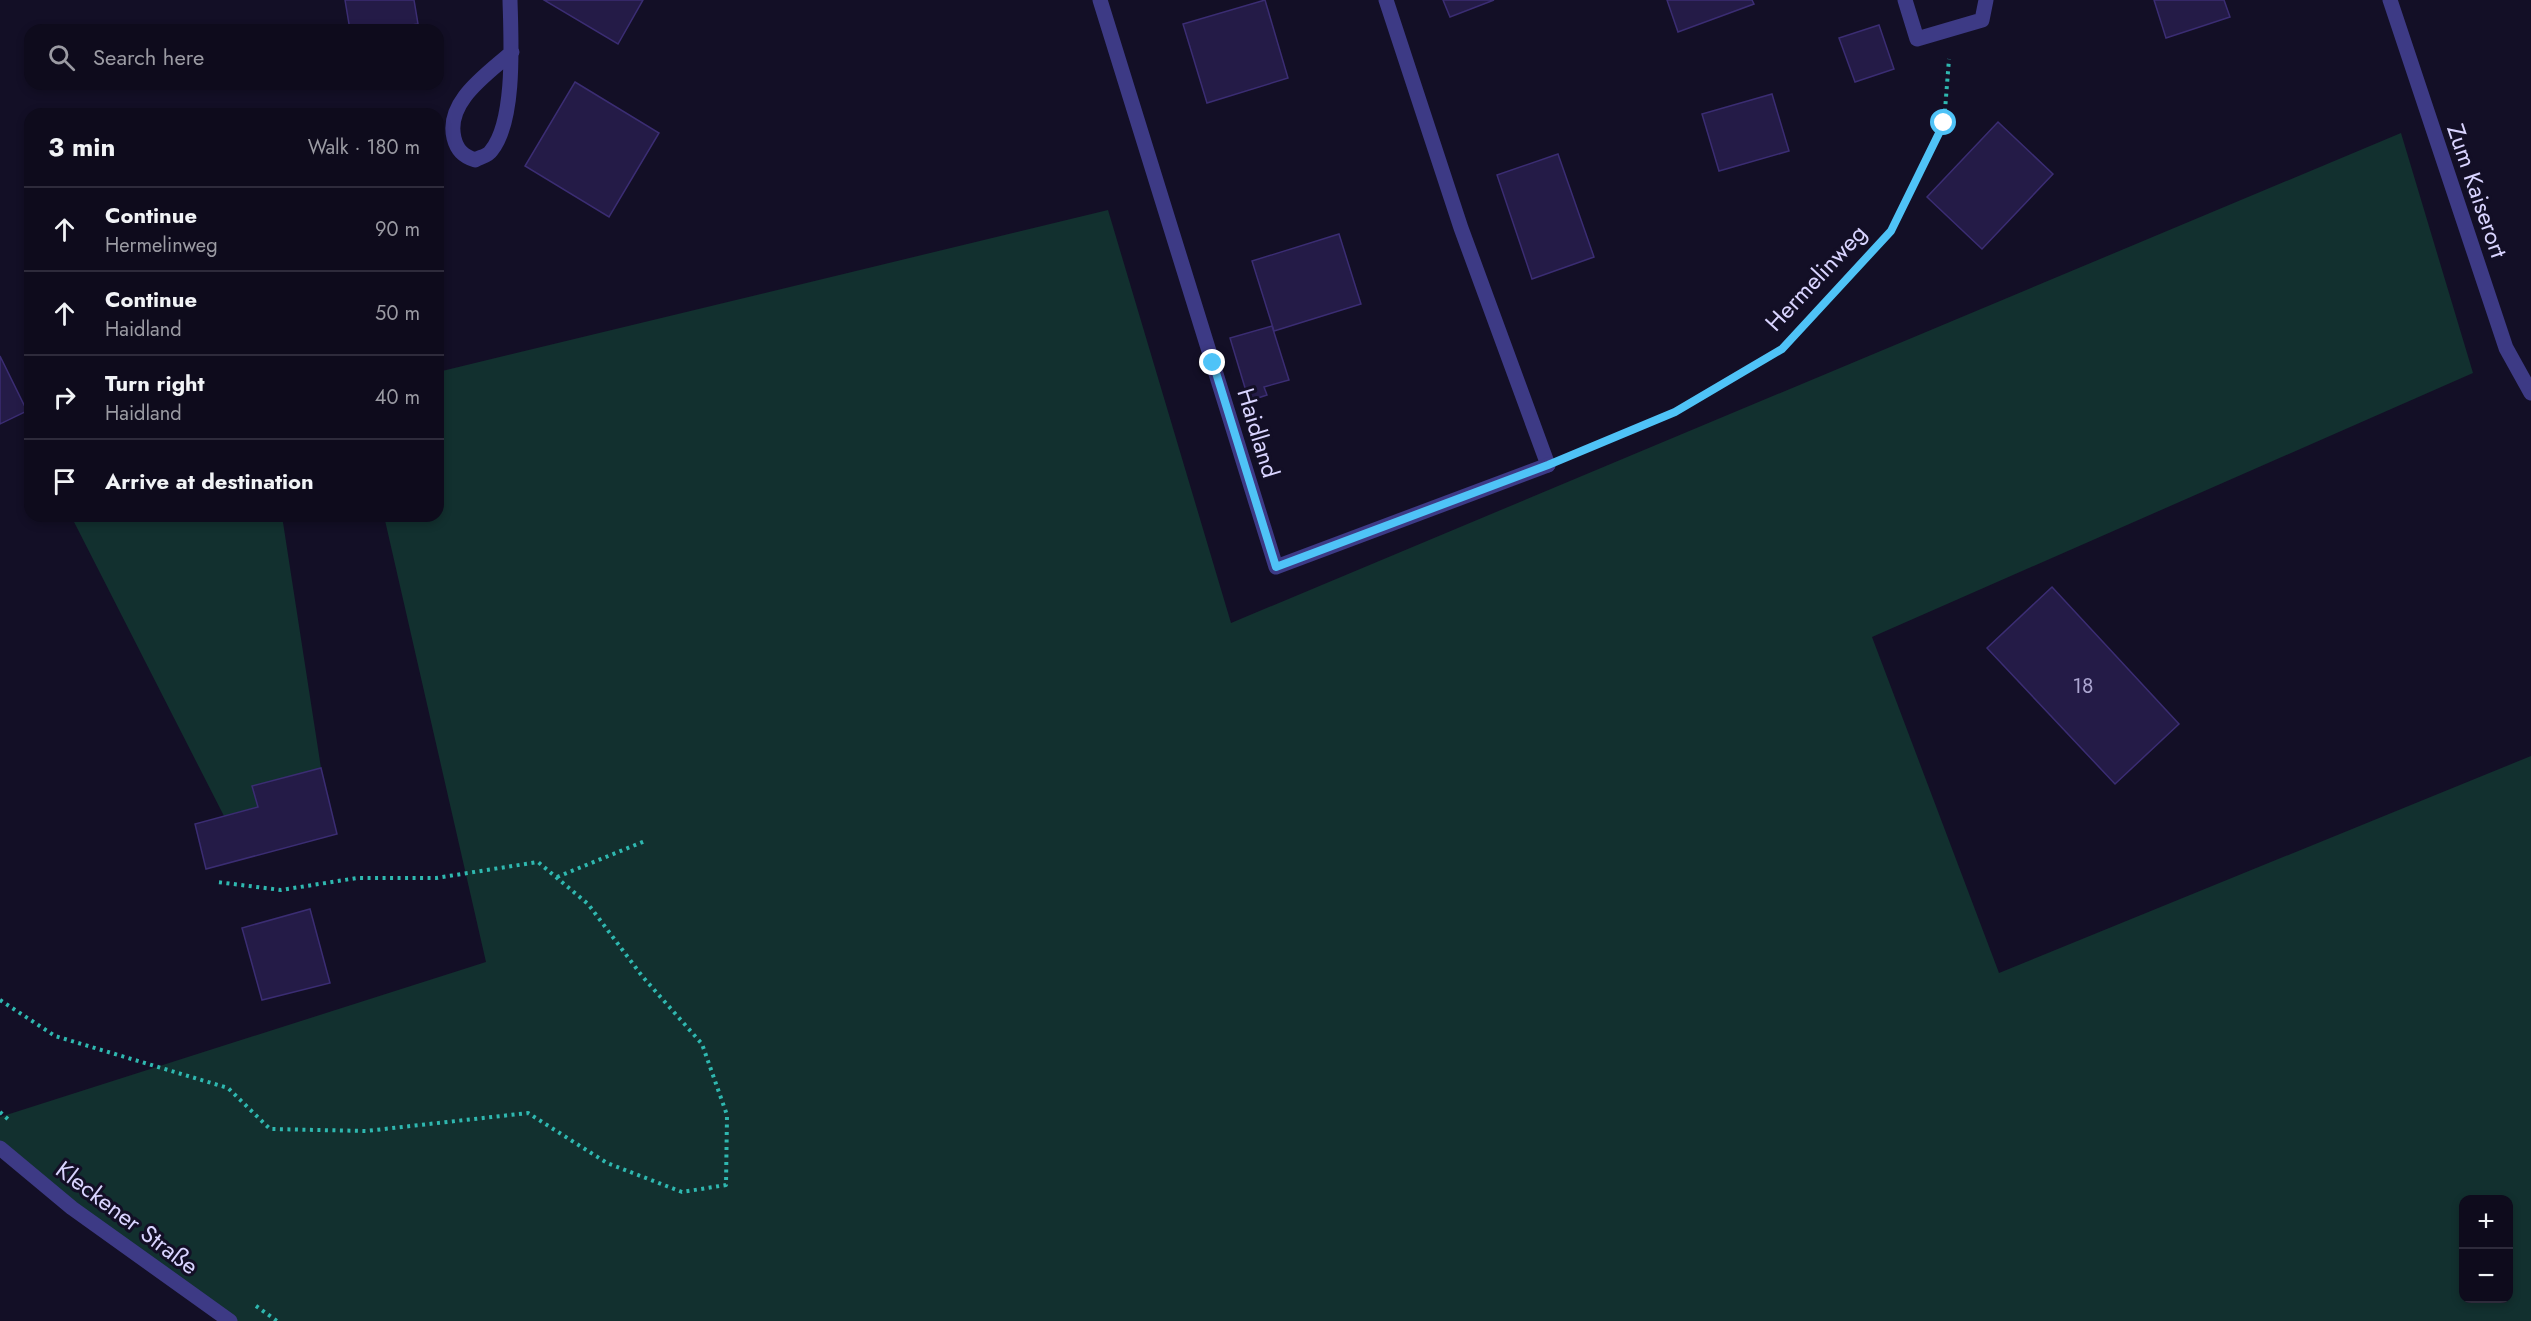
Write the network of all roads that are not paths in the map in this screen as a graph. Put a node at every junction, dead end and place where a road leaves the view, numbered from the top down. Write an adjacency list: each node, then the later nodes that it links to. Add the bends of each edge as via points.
1 (510, 0): 7 (street)
2 (1100, 0): 3 (street, Haidland, via 1276,567 1548,465 1461,228)
3 (1386, 0)
4 (1905, 0): 5 (street, via 1917,39 1983,20)
5 (1986, 0)
6 (2390, 0): 8 (street, Zum Kaiserort, via 2506,348)
7 (512, 52): 7 (street, via 505,126 490,153 475,160 456,147 452,120 464,96)
8 (2531, 393)
9 (0, 1148): 10 (street, Kleckener Straße, via 72,1208)
10 (230, 1321)

